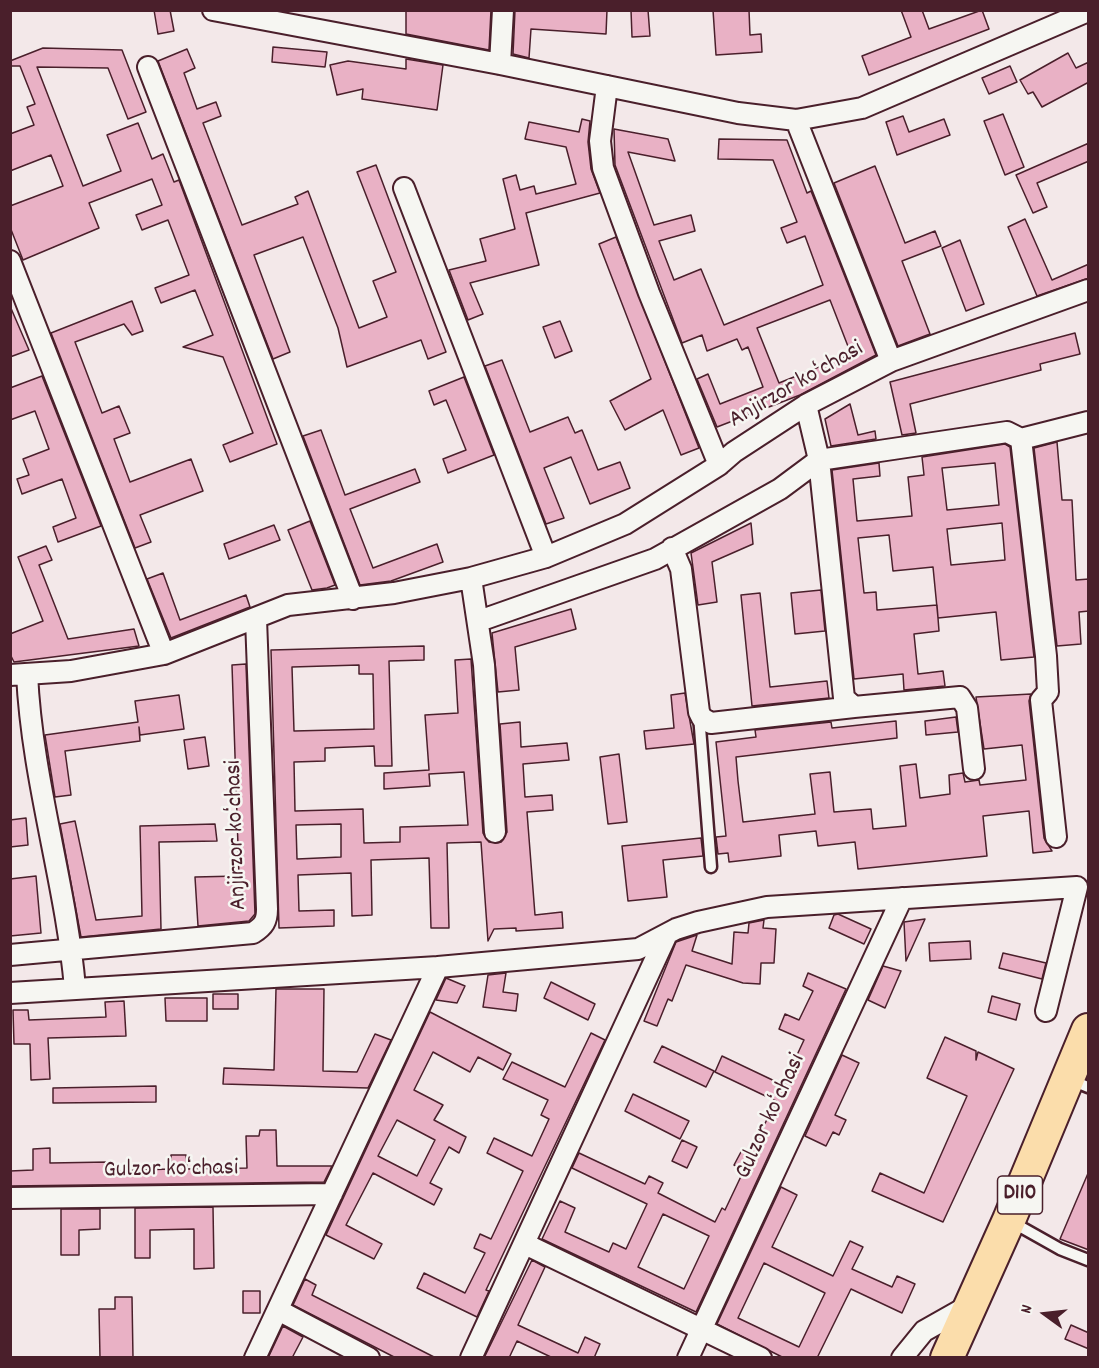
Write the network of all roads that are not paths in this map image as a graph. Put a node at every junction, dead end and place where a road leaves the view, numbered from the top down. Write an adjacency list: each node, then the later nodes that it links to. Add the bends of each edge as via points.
1 (213, 10): 4 (street)
2 (503, 10): 4 (street)
3 (1089, 11): 7 (street, via 862,108)
4 (500, 64): 6 (street)
5 (148, 67): 20 (street)
6 (607, 86): 7 (street, via 738,113); 16 (street, via 600,141 603,168)
7 (796, 120): 11 (street)
8 (404, 188): 18 (street)
9 (10, 261): 23 (street)
10 (1089, 290): 11 (street, Anjirzor koʻchasi)
11 (891, 361): 12 (street, Anjirzor koʻchasi)
12 (806, 405): 15 (street); 16 (street, Anjirzor koʻchasi)
13 (1089, 422): 14 (street)
14 (1021, 439): 15 (street, via 1007,432); 29 (street, via 1046,656 1048,692 1041,700)
15 (819, 460): 17 (street, via 780,489); 25 (street, via 844,698)
16 (719, 465): 18 (street, Anjirzor koʻchasi, via 625,524)
17 (672, 548): 22 (street, via 655,559); 26 (street, via 681,569)
18 (546, 557): 19 (street, Anjirzor koʻchasi)
19 (471, 578): 20 (street, Anjirzor koʻchasi); 22 (street)
20 (353, 599): 21 (street, Anjirzor koʻchasi, via 288,605)
21 (256, 619): 23 (street, Anjirzor koʻchasi); 33 (street, Anjirzor koʻchasi, via 267,919 253,933)
22 (479, 621): 28 (street)
23 (164, 654): 24 (street, Anjirzor koʻchasi, via 71,671)
24 (19, 675): 33 (street, Anjirzor koʻchasi)
25 (854, 707): 26 (street, via 711,723); 27 (street, via 960,698 967,708)
26 (699, 712): 30 (lane)
27 (974, 769)
28 (495, 832)
29 (1056, 837)
30 (711, 867)
31 (902, 898): 32 (street, via 767,907 698,922); 38 (street, via 1077,887); 48 (street, Gulzor koʻchasi)
32 (667, 934): 35 (street, via 638,949); 44 (street)
33 (72, 950): 34 (street, Anjirzor koʻchasi); 36 (street, Anjirzor koʻchasi)
34 (10, 955)
35 (438, 967): 36 (street); 41 (street)
36 (75, 988): 37 (street)
37 (10, 993)
38 (1047, 1011)
39 (1089, 1030): 40 (main road, D110)
40 (1078, 1083): 43 (main road, D110)
41 (332, 1194): 42 (street, Gulzor koʻchasi); 47 (street)
42 (10, 1198)
43 (1009, 1220): 45 (lane, via 1060,1249); 46 (main road, D110)
44 (525, 1244): 48 (street); 51 (street)
45 (1089, 1260)
46 (970, 1304): 54 (street, via 924,1331); 55 (main road, D110)
47 (278, 1310): 49 (street); 50 (street)
48 (701, 1330): 52 (street, Gulzor koʻchasi); 53 (street)
49 (255, 1358)
50 (369, 1358)
51 (471, 1358)
52 (688, 1358)
53 (761, 1358)
54 (902, 1358)
55 (947, 1358)

